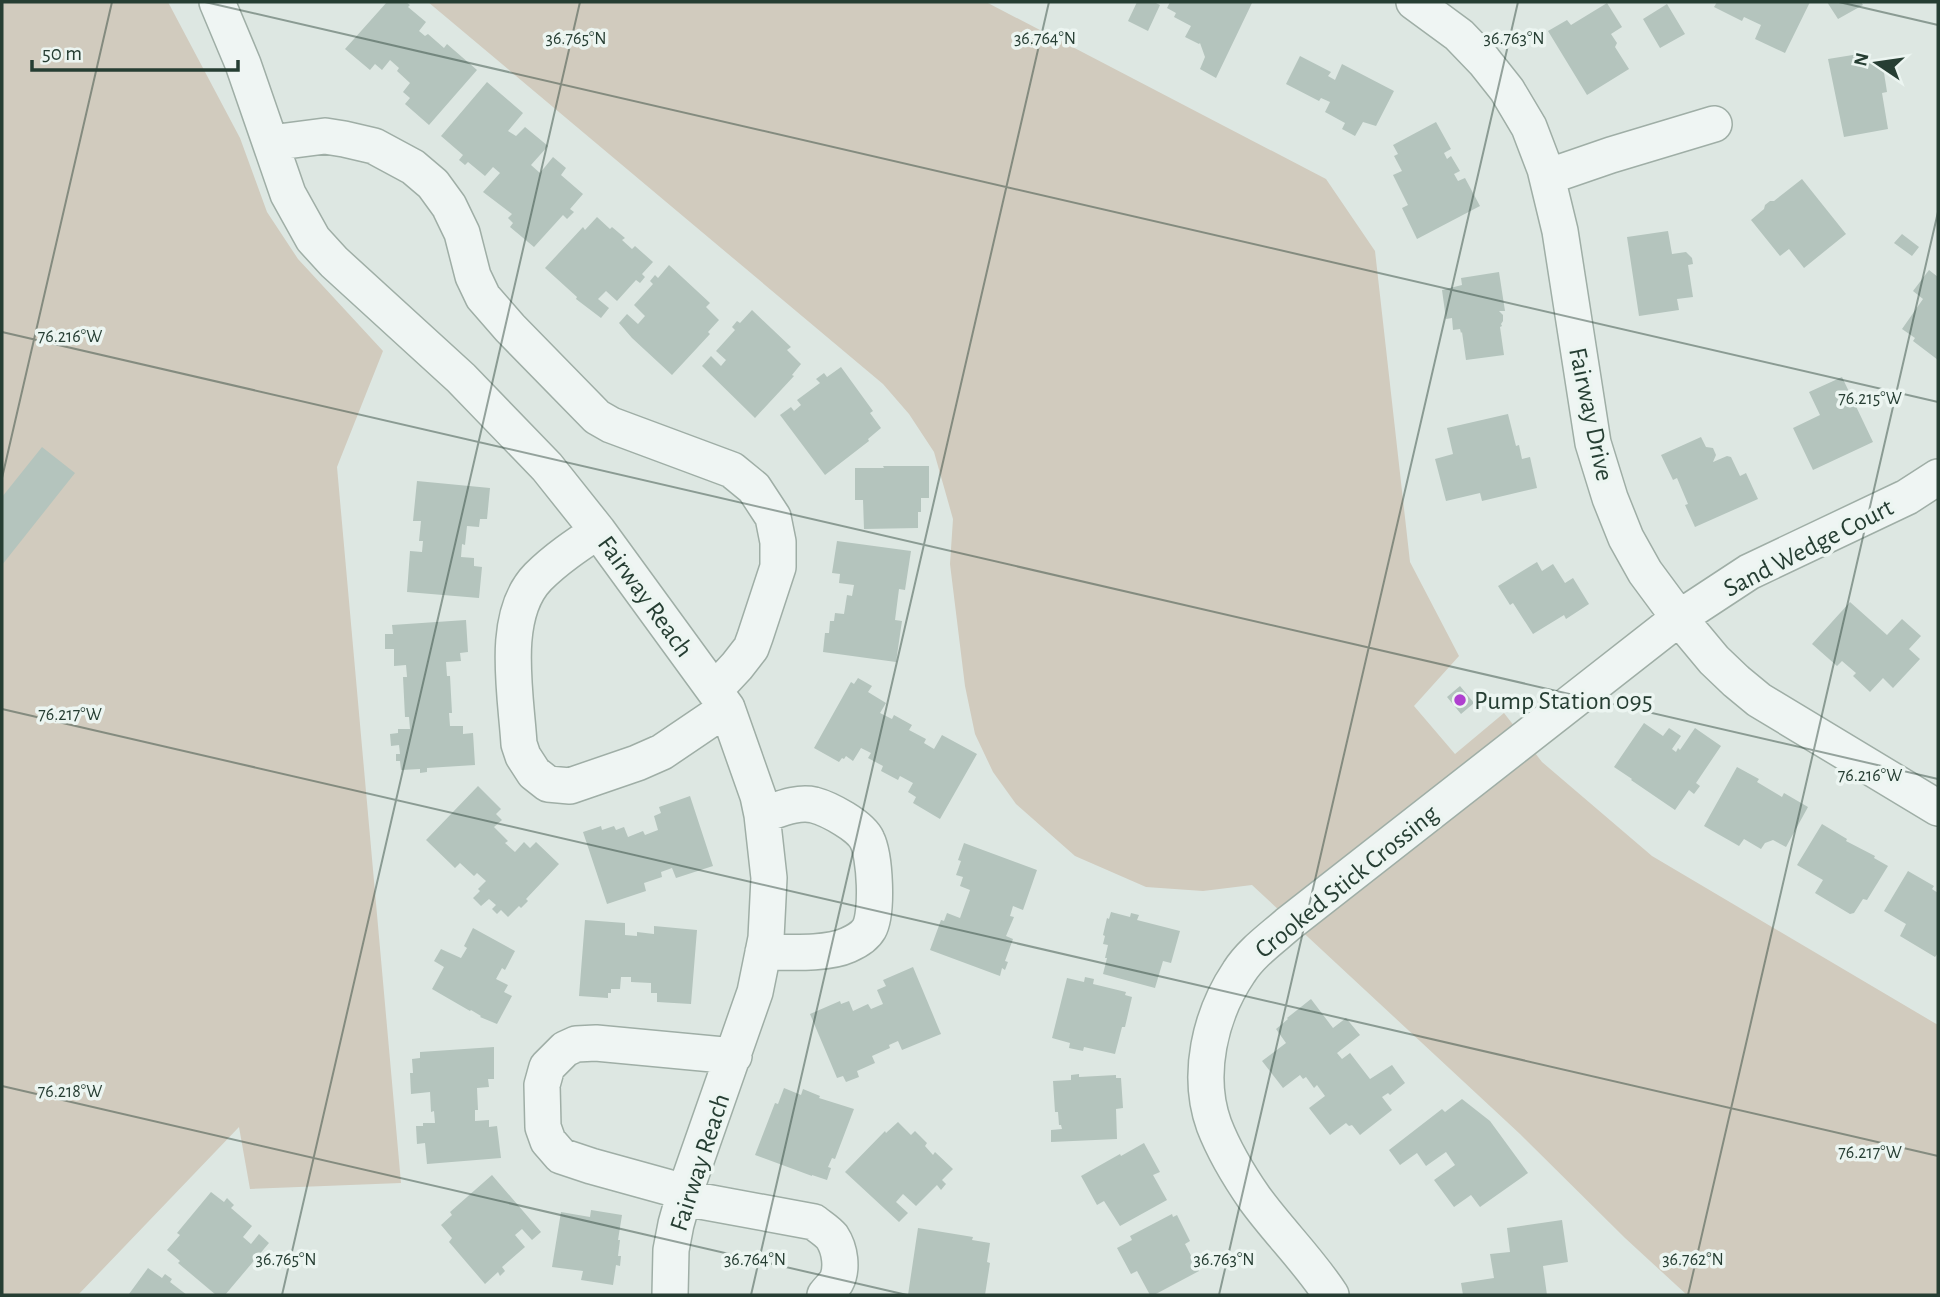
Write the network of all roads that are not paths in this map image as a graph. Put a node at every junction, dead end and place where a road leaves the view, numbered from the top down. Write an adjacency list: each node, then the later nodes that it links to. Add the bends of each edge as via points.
1 (217, 2): 4 (street, Fairway Reach)
2 (1415, 2): 5 (street, Fairway Drive, via 1459,35 1507,90 1529,127)
3 (1714, 124): 5 (street)
4 (271, 143): 7 (street, Fairway Reach, via 288,194 313,239 519,437); 9 (street, via 325,136 344,139 374,146 412,167 433,184 449,206 483,297 597,416 732,471 754,488 773,517 778,567 751,648 723,681)
5 (1547, 177): 8 (street, Fairway Drive, via 1560,231 1593,443 1626,538 1644,572)
6 (1938, 477): 8 (street, Sand Wedge Court, via 1907,497 1749,572)
7 (598, 531): 9 (street, Fairway Reach); 9 (street, via 537,578 516,616 513,649 519,744 534,773 548,784 570,786 637,764 662,752)
8 (1679, 618): 10 (street, Fairway Drive, via 1714,660 1759,700); 17 (street, Crooked Stick Crossing, via 1288,924 1250,958 1217,1013 1208,1048 1207,1083 1213,1122 1224,1150)
9 (720, 697): 11 (street, Fairway Reach)
10 (1938, 808)
11 (762, 815): 12 (street, Fairway Reach, via 769,878); 12 (street, via 813,805 859,828 872,856 875,909 867,933 847,946)
12 (763, 952): 13 (street, Fairway Reach)
13 (734, 1056): 14 (street, Fairway Reach); 14 (street, via 576,1044 547,1067 542,1085 543,1127 561,1156)
14 (685, 1195): 15 (street, Fairway Reach, via 671,1250); 16 (street, via 814,1222 830,1234 840,1260 836,1281)
15 (670, 1295)
16 (825, 1295)
17 (1331, 1295)

